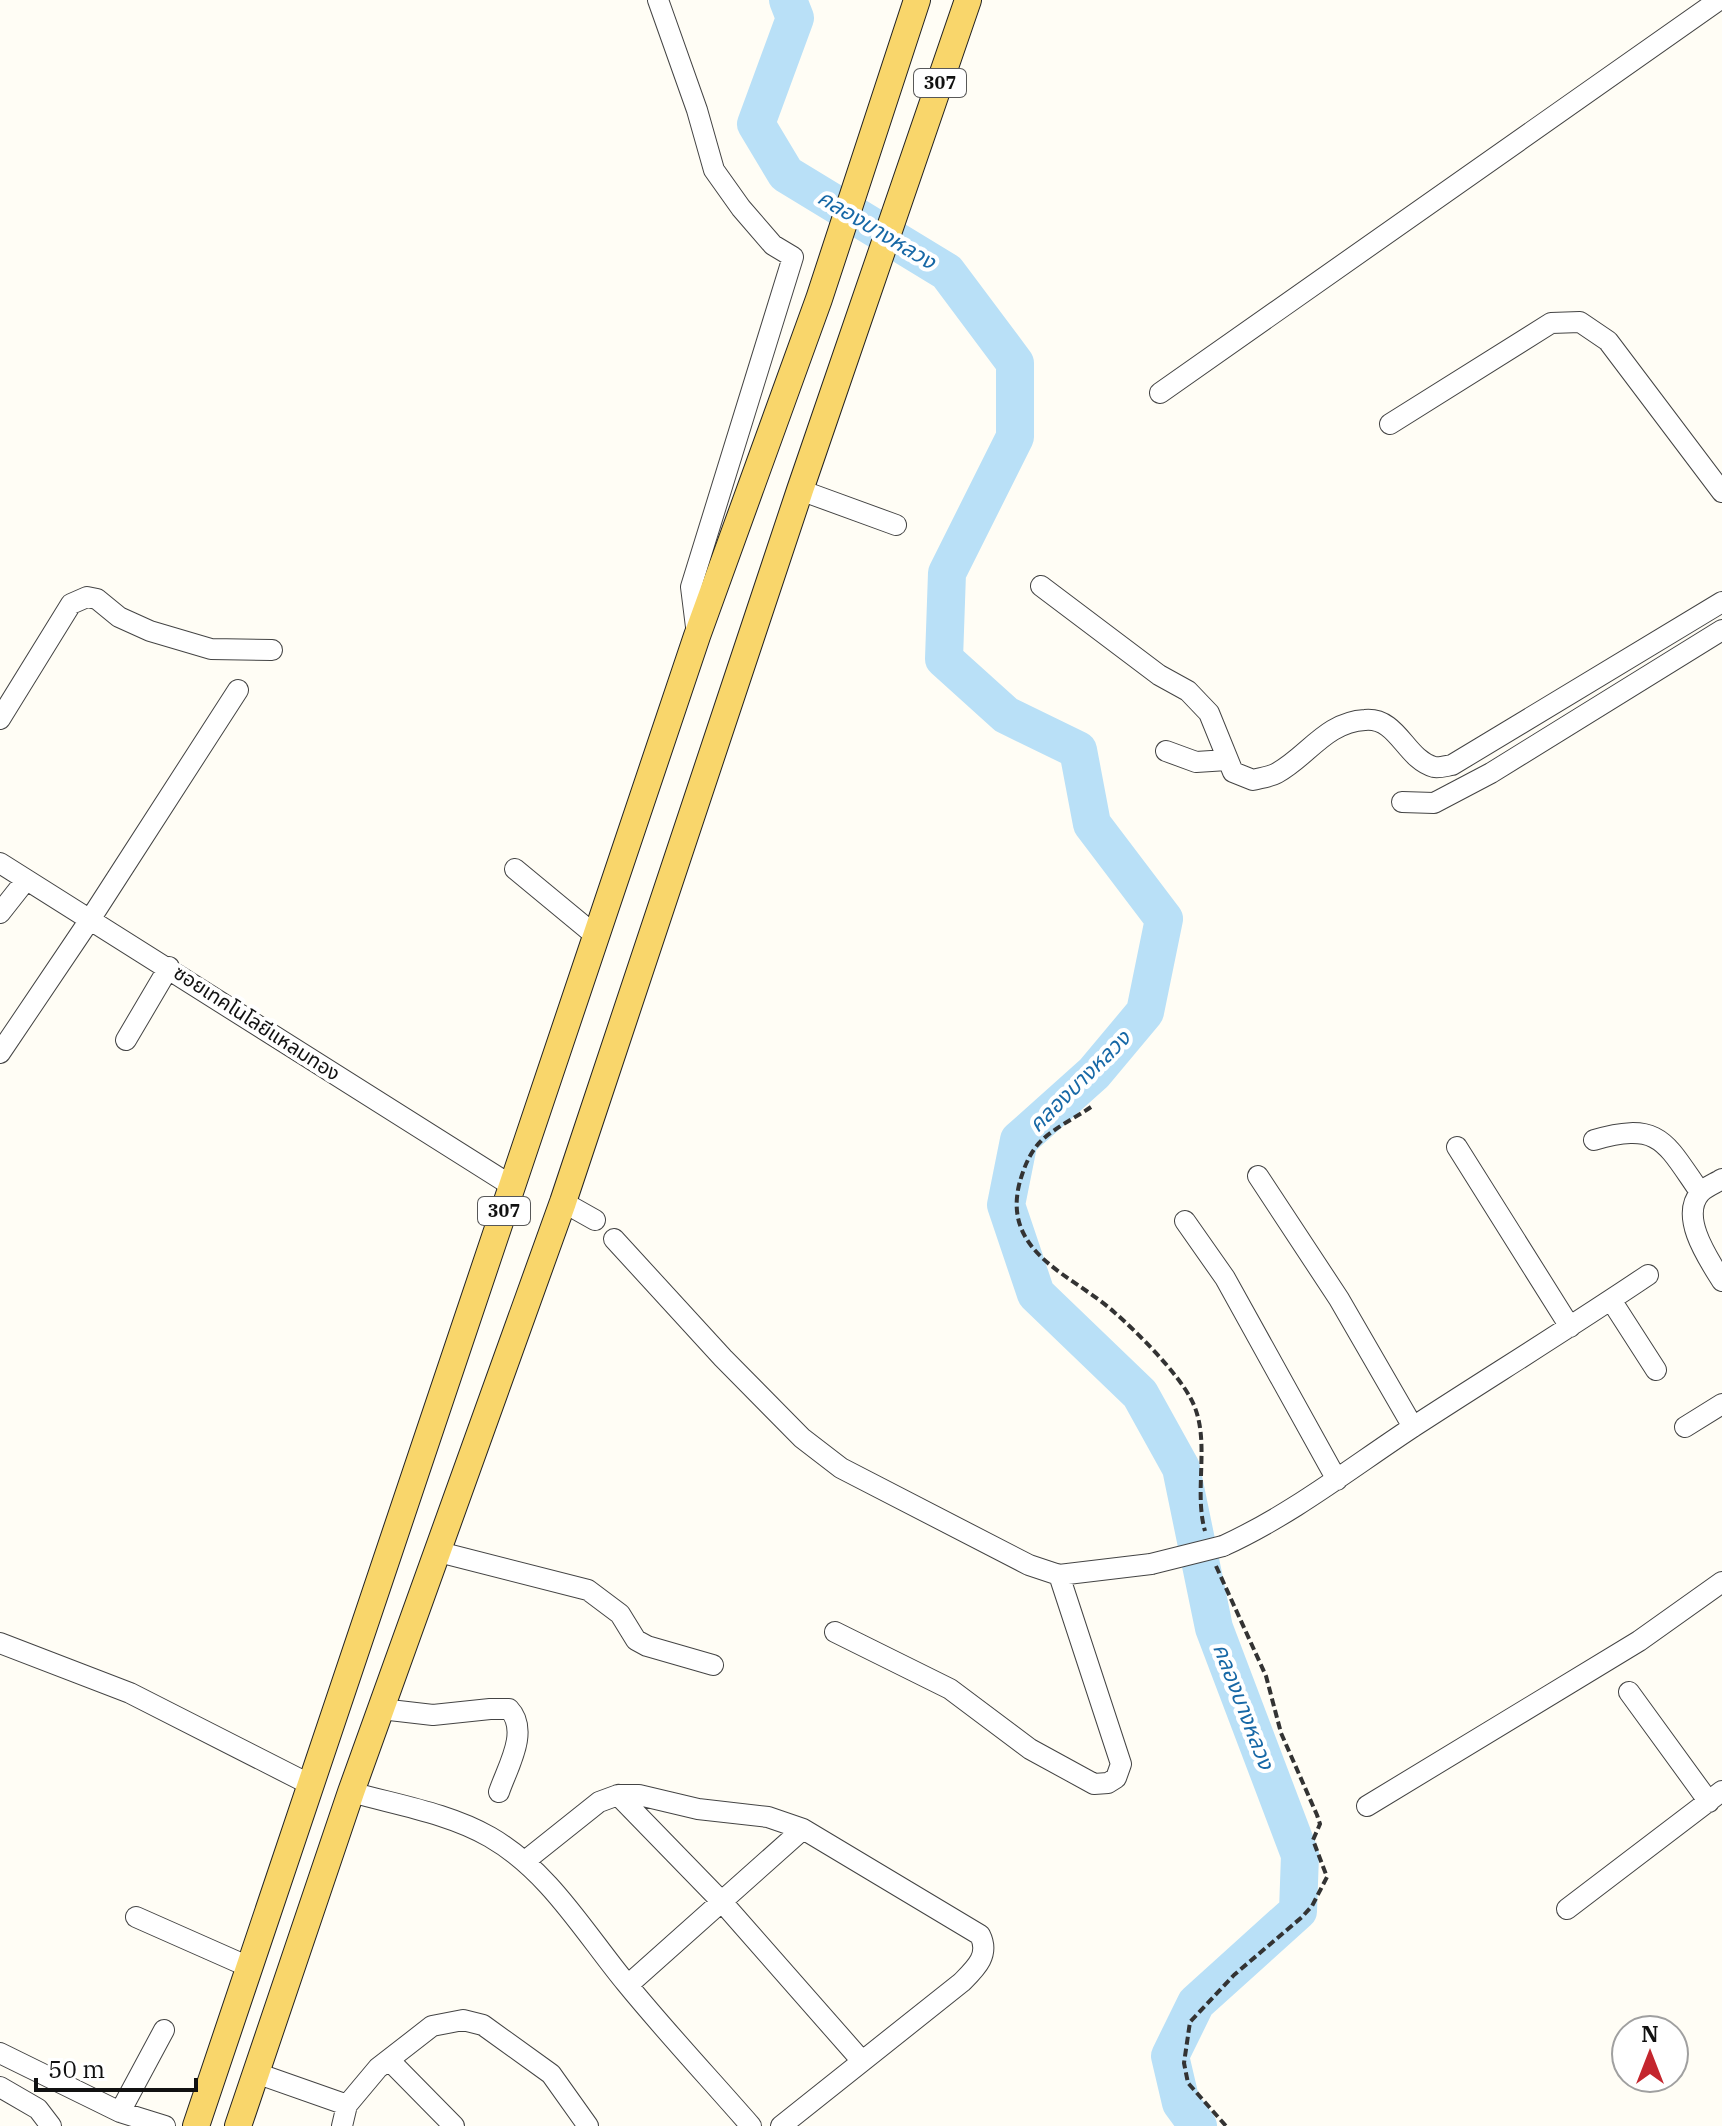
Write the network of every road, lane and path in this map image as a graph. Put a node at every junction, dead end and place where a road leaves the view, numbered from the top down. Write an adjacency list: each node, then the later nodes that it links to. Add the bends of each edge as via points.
1 (658, 0): 13 (street, via 714,170 773,245 793,257 691,587)
2 (917, 0): 13 (main road, 307, via 819,299)
3 (968, 0): 7 (main road, 307)
4 (1719, 0): 5 (street)
5 (1160, 393)
6 (1390, 424): 8 (street, via 1551,323 1580,322 1608,341)
7 (800, 490): 9 (street); 36 (main road, 307)
8 (1722, 492)
9 (896, 525)
10 (1041, 586): 18 (street, via 1188,691 1209,713)
11 (1722, 602): 18 (street, via 1452,765 1435,767 1422,761 1387,724 1369,719 1332,729 1276,773 1253,780 1233,772)
12 (1722, 630): 19 (street, via 1491,773 1434,803)
13 (697, 636): 25 (main road, 307)
14 (272, 650): 16 (street, via 211,649 150,631 87,597 71,604)
15 (238, 690): 24 (street)
16 (0, 719)
17 (1166, 751): 18 (street, via 1196,762)
18 (1227, 760)
19 (1402, 802)
20 (0, 863): 22 (street, ซอยเทคโนโลยีแหลมทอง)
21 (515, 869): 25 (street)
22 (26, 880): 23 (street); 24 (street, ซอยเทคโนโลยีแหลมทอง)
23 (0, 913)
24 (91, 918): 26 (street, ซอยเทคโนโลยีแหลมทอง); 28 (street)
25 (596, 936): 34 (main road, 307)
26 (169, 967): 27 (street); 34 (street, ซอยเทคโนโลยีแหลมทอง)
27 (126, 1040)
28 (0, 1053)
29 (1091, 1107): 49 (path, via 1040,1142 1023,1168 1016,1199 1020,1228 1030,1247 1114,1311 1191,1398 1200,1420 1200,1513)
30 (1594, 1140): 35 (street, via 1645,1134 1666,1143)
31 (1457, 1147): 43 (street)
32 (1258, 1176): 46 (street, via 1339,1299)
33 (1722, 1179): 35 (street)
34 (512, 1186): 58 (main road, 307)
35 (1700, 1192): 41 (street, via 1693,1207 1694,1228)
36 (563, 1202): 37 (street); 50 (main road, 307)
37 (595, 1220)
38 (1185, 1221): 48 (street, via 1225,1278)
39 (614, 1239): 51 (street, via 766,1403 841,1468 1029,1565)
40 (1648, 1275): 42 (street)
41 (1722, 1281)
42 (1611, 1300): 43 (street); 44 (street)
43 (1570, 1327): 46 (street)
44 (1656, 1370)
45 (1722, 1404): 47 (street)
46 (1413, 1427): 48 (street)
47 (1685, 1427)
48 (1337, 1480): 49 (street, via 1262,1528)
49 (1215, 1550): 51 (street, bridge); 89 (path, via 1266,1676 1281,1733 1317,1815 1320,1824 1313,1840 1327,1877 1302,1917 1234,1975 1190,2022 1184,2063 1188,2083)
50 (439, 1552): 55 (street, via 588,1590 620,1614 636,1640); 57 (main road, 307)
51 (1059, 1575): 53 (street, via 1121,1764 1108,1783 1094,1784 1030,1749 950,1689)
52 (1722, 1582): 63 (street, via 1639,1641)
53 (835, 1632)
54 (0, 1643): 58 (street, via 130,1693)
55 (713, 1665)
56 (1629, 1692): 62 (street)
57 (381, 1709): 59 (main road, 307); 60 (street, via 433,1715 509,1709 519,1726 518,1740)
58 (311, 1785): 69 (main road, 307)
59 (351, 1792): 65 (street, via 461,1823); 76 (main road, 307)
60 (499, 1792)
61 (618, 1795): 64 (street, via 768,1817); 65 (street, via 599,1802); 66 (street)
62 (1716, 1796): 67 (street)
63 (1367, 1806)
64 (803, 1829): 66 (street); 74 (street, via 984,1942 977,1967 962,1982)
65 (525, 1861): 70 (street)
66 (723, 1903): 70 (street); 74 (street)
67 (1567, 1909)
68 (136, 1917): 69 (street)
69 (249, 1967): 75 (main road, 307)
70 (628, 1985): 87 (street)
71 (164, 2030): 79 (street)
72 (0, 2053): 79 (street)
73 (389, 2060): 78 (street); 85 (street); 86 (street, via 432,2026 463,2020 483,2025 551,2074)
74 (861, 2060): 88 (street)
75 (217, 2061): 76 (main road); 82 (main road, 307)
76 (256, 2073): 78 (street); 83 (main road, 307)
77 (0, 2087): 80 (street, via 38,2109)
78 (347, 2105): 84 (street)
79 (120, 2112): 81 (street)
80 (51, 2126)
81 (165, 2126)
82 (196, 2126)
83 (238, 2126)
84 (342, 2126)
85 (454, 2126)
86 (588, 2126)
87 (751, 2126)
88 (781, 2126)
89 (1226, 2126)

